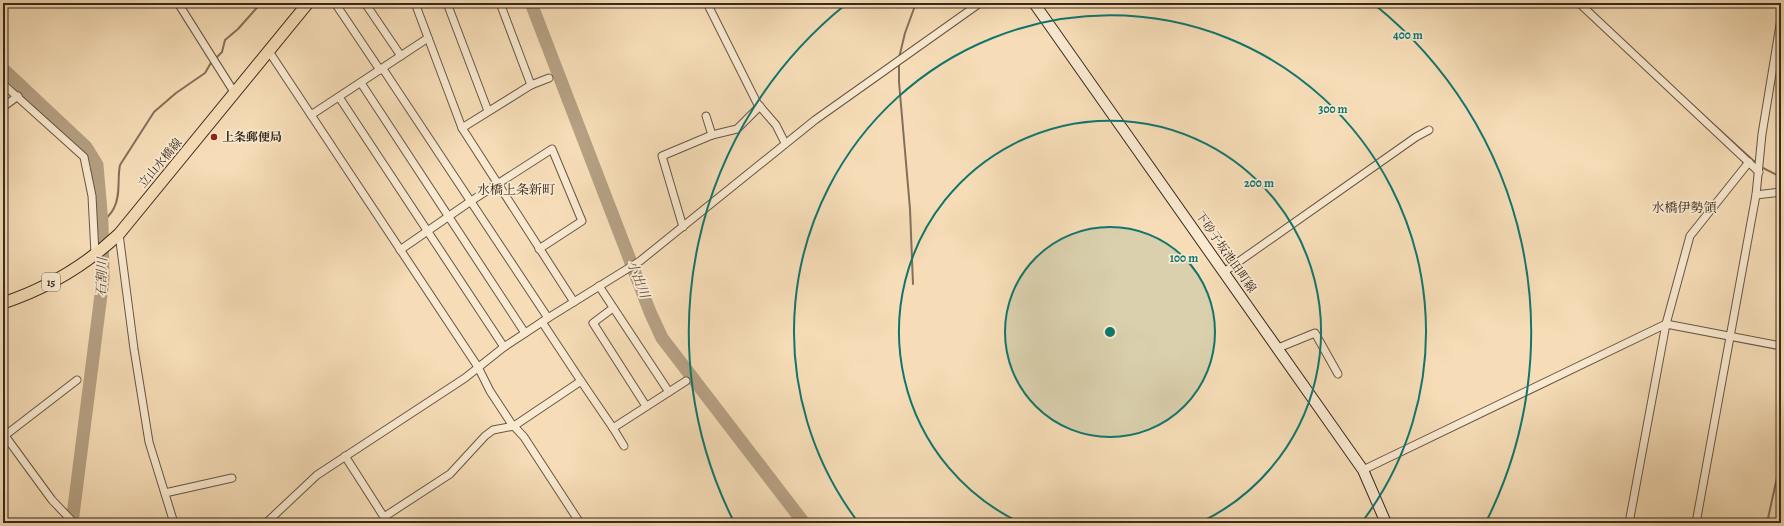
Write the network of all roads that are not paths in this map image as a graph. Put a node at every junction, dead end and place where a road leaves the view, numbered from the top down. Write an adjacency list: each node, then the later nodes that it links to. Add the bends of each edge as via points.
1 (178, 3): 21 (street)
2 (308, 3): 14 (main road, 立山水橋線 / 15)
3 (342, 3): 16 (street, via 337,6)
4 (366, 3): 15 (street)
5 (415, 3): 13 (street)
6 (448, 3): 26 (street)
7 (500, 3): 20 (street)
8 (707, 3): 24 (street)
9 (980, 3): 32 (street)
10 (1034, 3): 46 (main road, 下砂子坂池田町線)
11 (1579, 3): 33 (street)
12 (1781, 19): 34 (street, via 1762,134)
13 (428, 38): 15 (street); 29 (street)
14 (268, 50): 21 (main road, 立山水橋線 / 15); 27 (street)
15 (401, 56): 16 (street)
16 (382, 69): 18 (street); 38 (street)
17 (549, 78): 20 (street)
18 (361, 83): 23 (street); 39 (street)
19 (3, 84): 22 (street)
20 (532, 85): 26 (street)
21 (234, 92): 42 (main road, 立山水橋線 / 15)
22 (18, 96): 25 (street); 45 (street, via 84,157 92,196)
23 (339, 97): 27 (street); 41 (street)
24 (760, 106): 31 (street, via 737,129); 32 (street, via 776,125)
25 (3, 107)
26 (488, 112): 29 (street)
27 (311, 115): 44 (street)
28 (706, 116): 31 (street)
29 (462, 128): 35 (street)
30 (1430, 130): 46 (street, via 1416,137)
31 (712, 135): 40 (street, via 662,156)
32 (785, 142): 40 (street)
33 (1749, 162): 34 (street); 52 (street, via 1690,236)
34 (1759, 172): 37 (street)
35 (497, 184): 38 (street); 43 (street); 43 (street, via 552,150 582,221)
36 (1781, 192): 37 (street)
37 (1756, 195): 54 (street)
38 (471, 201): 39 (street); 51 (street)
39 (449, 216): 41 (street); 53 (street)
40 (683, 227): 47 (street, via 640,261)
41 (427, 231): 44 (street); 56 (street)
42 (116, 237): 45 (main road, 立山水橋線 / 15); 72 (street, via 129,305 148,436)
43 (539, 249): 48 (street)
44 (400, 250): 58 (street)
45 (95, 254): 49 (main road, 立山水橋線 / 15, via 52,282)
46 (1224, 272): 57 (main road, 下砂子坂池田町線)
47 (599, 286): 48 (street); 50 (street)
48 (574, 302): 51 (street)
49 (3, 303)
50 (613, 308): 63 (street); 64 (street, via 593,323)
51 (545, 320): 53 (street); 61 (street)
52 (1666, 324): 54 (street); 70 (street); 78 (street)
53 (525, 333): 56 (street)
54 (1730, 337): 55 (street); 79 (street)
55 (1781, 346)
56 (504, 347): 58 (street)
57 (1278, 348): 59 (street, via 1315,333); 70 (main road, 下砂子坂池田町線)
58 (478, 367): 65 (street, via 490,392); 69 (street)
59 (1338, 374)
60 (77, 380): 67 (street)
61 (581, 381): 65 (street); 66 (street)
62 (686, 381): 63 (street)
63 (669, 392): 64 (street)
64 (646, 406): 66 (street)
65 (514, 426): 69 (street, via 492,430 450,474 384,517); 76 (street, via 524,437)
66 (613, 428): 68 (street)
67 (4, 435): 73 (street, via 59,510)
68 (624, 446)
69 (345, 456): 75 (street, via 307,484)
70 (1363, 470): 77 (main road, 下砂子坂池田町線)
71 (232, 478): 72 (street)
72 (165, 493): 74 (street)
73 (74, 523)
74 (174, 523)
75 (266, 523)
76 (580, 523)
77 (1386, 523)
78 (1629, 523)
79 (1696, 523)

